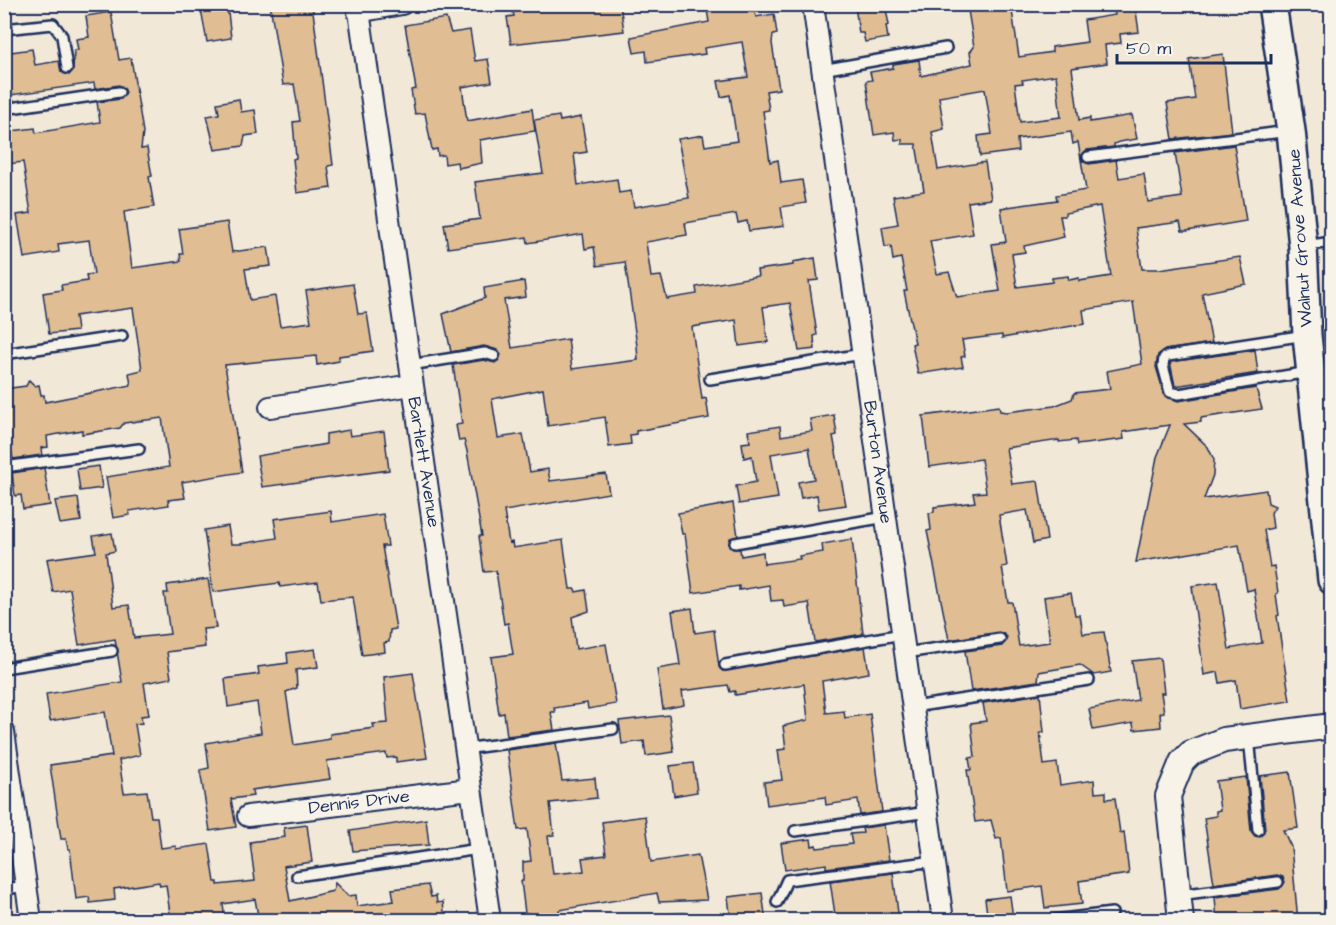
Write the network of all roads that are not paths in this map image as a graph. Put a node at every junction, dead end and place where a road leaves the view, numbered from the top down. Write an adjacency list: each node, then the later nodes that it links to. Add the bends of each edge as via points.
1 (402, 4): 4 (street)
2 (813, 4): 8 (street, Burton Avenue)
3 (1272, 4): 11 (main road, Walnut Grove Avenue)
4 (358, 8): 20 (street, Bartlett Avenue)
5 (4, 29): 7 (lane, via 53,24 62,36)
6 (946, 48): 8 (lane)
7 (67, 68)
8 (822, 70): 18 (street, Burton Avenue)
9 (119, 92): 10 (lane)
10 (4, 109)
11 (1291, 131): 12 (lane); 14 (main road, Walnut Grove Avenue)
12 (1088, 157)
13 (1332, 242): 14 (lane)
14 (1303, 246): 15 (main road, Walnut Grove Avenue)
15 (1307, 335): 21 (main road, Walnut Grove Avenue); 21 (lane, via 1168,356 1163,366 1170,392 1179,394)
16 (122, 336): 17 (lane)
17 (4, 354)
18 (862, 354): 22 (lane); 27 (street, Burton Avenue)
19 (494, 356): 20 (lane, via 485,353)
20 (410, 365): 23 (street, Bartlett Avenue)
21 (1311, 372): 29 (main road, Walnut Grove Avenue)
22 (710, 379)
23 (412, 385): 24 (street); 41 (street, Bartlett Avenue)
24 (270, 407)
25 (139, 449): 26 (lane)
26 (4, 467)
27 (886, 517): 28 (lane); 31 (street, Burton Avenue)
28 (735, 543)
29 (1332, 580)
30 (1000, 639): 31 (lane)
31 (904, 644): 33 (lane); 36 (street, Burton Avenue)
32 (112, 651): 34 (lane)
33 (725, 665)
34 (4, 668)
35 (1089, 680): 36 (lane)
36 (913, 707): 43 (street, Burton Avenue)
37 (1332, 726): 40 (street)
38 (613, 729): 41 (lane)
39 (4, 732): 51 (street)
40 (1249, 737): 45 (lane); 53 (street, via 1208,744 1182,762 1168,796)
41 (464, 749): 42 (street, Bartlett Avenue)
42 (470, 789): 44 (street, Dennis Drive); 47 (street, Bartlett Avenue)
43 (928, 812): 46 (lane); 48 (street, Burton Avenue)
44 (248, 816)
45 (1258, 830)
46 (795, 831)
47 (479, 849): 49 (lane); 58 (street, Bartlett Avenue)
48 (935, 861): 54 (lane, via 788,880); 60 (street, Burton Avenue)
49 (297, 876)
50 (1278, 882): 53 (lane)
51 (27, 886): 52 (lane); 57 (street)
52 (4, 889)
53 (1178, 895): 62 (street)
54 (777, 902)
55 (1112, 913): 61 (lane)
56 (684, 919): 59 (lane)
57 (31, 921)
58 (490, 921)
59 (669, 921)
60 (943, 921)
61 (1053, 921)
62 (1180, 921)

